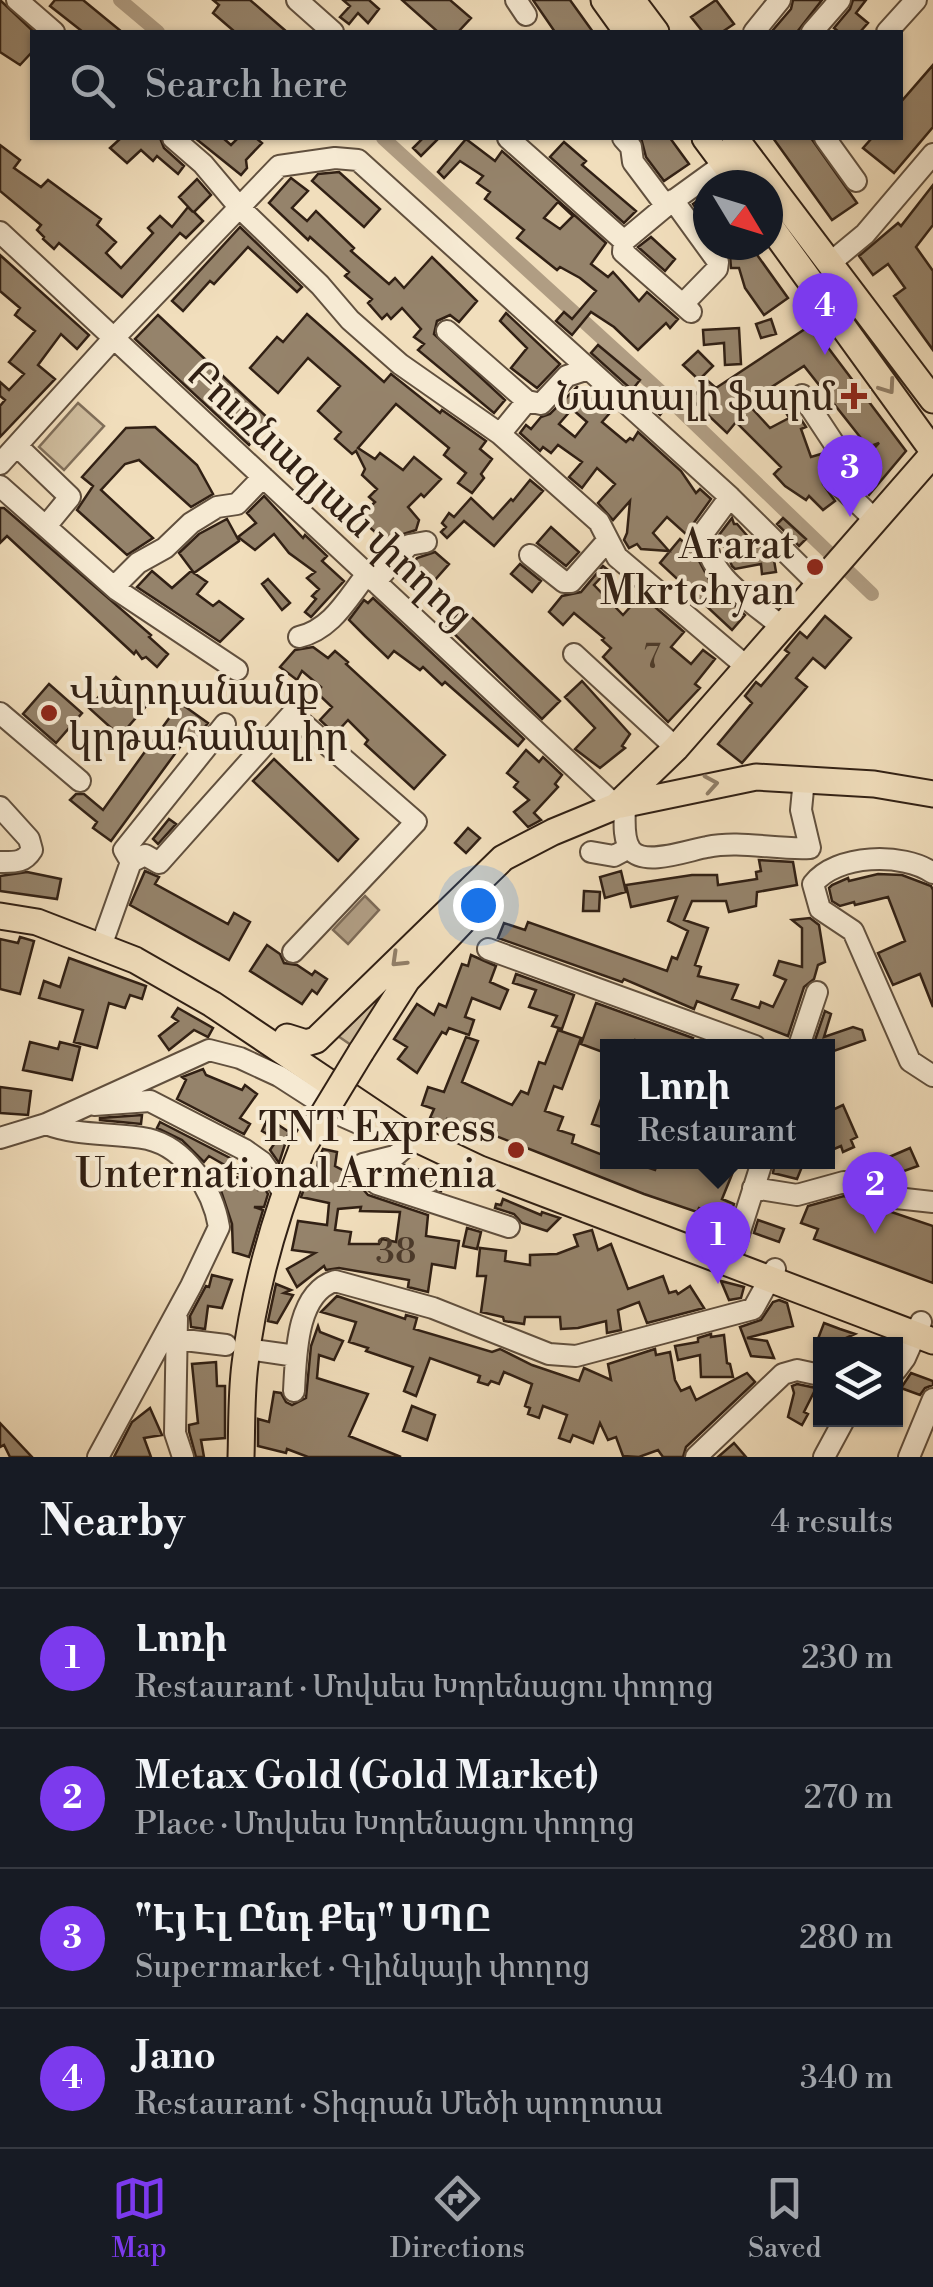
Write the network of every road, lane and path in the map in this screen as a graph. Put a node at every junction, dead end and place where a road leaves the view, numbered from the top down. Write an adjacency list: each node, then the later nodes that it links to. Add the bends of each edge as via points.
1 (17, 0): 8 (street)
2 (297, 0): 9 (street)
3 (604, 0): 10 (main road)
4 (632, 0): 11 (main road)
5 (780, 0): 12 (street)
6 (840, 0): 13 (street)
7 (916, 0): 14 (street)
8 (52, 30)
9 (331, 30)
10 (626, 30)
11 (654, 30)
12 (756, 30)
13 (814, 30)
14 (889, 30)
15 (175, 140): 26 (street)
16 (510, 140): 28 (street)
17 (625, 140): 25 (street, via 633,162)
18 (706, 140): 22 (main road)
19 (737, 140): 30 (main road)
20 (826, 140): 23 (street)
21 (933, 154): 30 (street, via 865,234)
22 (729, 170)
23 (856, 181)
24 (693, 192): 25 (street)
25 (669, 203): 28 (street); 28 (street, via 718,262 687,308 623,252)
26 (240, 208): 32 (street); 33 (street, via 279,166 358,160); 37 (street, via 400,364)
27 (0, 232): 32 (street, Բուռնազյան փողոց)
28 (624, 241)
29 (783, 245): 39 (main road, one-way to 39)
30 (830, 263): 35 (main road)
31 (447, 331): 36 (street)
32 (113, 339): 38 (street); 41 (street, Բուռնազյան փողոց)
33 (588, 369): 36 (street, via 567,376 541,404); 43 (street)
34 (802, 395): 44 (street, via 835,445 836,482)
35 (933, 400)
36 (527, 401): 37 (street)
37 (500, 434): 46 (street, via 599,522)
38 (18, 447): 40 (street); 45 (street, via 70,497)
39 (933, 452): 44 (main road)
40 (0, 464)
41 (263, 477): 49 (street, Բուռնազյան փողոց); 51 (street, via 237,504 191,523 138,563)
42 (0, 486): 45 (street)
43 (730, 497): 50 (street); 52 (street, via 704,532 709,556 721,575)
44 (876, 520): 50 (main road)
45 (46, 526): 51 (street)
46 (608, 540): 48 (street, via 571,582); 55 (street, via 617,557)
47 (426, 542): 49 (street, via 408,545)
48 (530, 554)
49 (371, 578): 53 (street, via 330,622); 63 (street, Բուռնազյան փողոց)
50 (822, 581): 52 (main road)
51 (116, 589): 56 (street)
52 (782, 627): 55 (main road)
53 (299, 637)
54 (574, 654): 59 (street)
55 (746, 667): 59 (main road)
56 (237, 670)
57 (0, 712): 61 (street)
58 (224, 724): 69 (street, via 124,850)
59 (676, 748): 63 (main road)
60 (804, 779): 62 (main road); 63 (main road, one-way to 60, via 754,778); 66 (street, via 801,810 810,848 710,846 658,857)
61 (80, 781)
62 (933, 794)
63 (620, 805): 65 (main road); 66 (street)
64 (0, 807): 68 (street, via 32,850 27,858)
65 (553, 832): 79 (main road, one-way to 79, via 504,858); 87 (main road, bridge, via 408,980 302,1149)
66 (628, 848): 67 (street, via 614,856)
67 (591, 852)
68 (0, 862)
69 (130, 862): 73 (street); 75 (street, via 145,855 159,863 292,714 416,822)
70 (933, 873): 80 (street, via 902,860 864,861 822,872 813,884 820,909 853,931 910,1060)
71 (0, 908): 73 (main road)
72 (0, 916): 79 (main road, via 37,922 135,960)
73 (105, 936): 79 (main road, via 153,958)
74 (488, 949): 77 (street)
75 (293, 952)
76 (817, 992): 78 (street)
77 (736, 1039)
78 (801, 1039)
79 (294, 1056): 81 (street, via 240,1058 209,1050); 84 (main road); 90 (main road, via 486,1158)
80 (933, 1076)
81 (87, 1105): 82 (street); 87 (street, via 150,1101 254,1156)
82 (46, 1124): 83 (street); 92 (street, via 152,1140 206,1184 219,1226)
83 (6, 1133)
84 (404, 1133): 89 (street, via 402,1150 363,1164 369,1178); 91 (main road, via 480,1169)
85 (760, 1169): 86 (street)
86 (754, 1188): 88 (street, via 797,1195 844,1182 887,1197); 90 (street)
87 (284, 1193): 95 (main road)
88 (933, 1202)
89 (508, 1227)
90 (733, 1253): 91 (main road)
91 (772, 1275): 93 (main road); 96 (street, via 753,1309 576,1356 549,1354 433,1308 336,1281 311,1296)
92 (177, 1311): 94 (street); 103 (street)
93 (926, 1331): 97 (street)
94 (176, 1340): 95 (street); 104 (street, via 174,1432)
95 (237, 1347): 96 (street); 105 (main road)
96 (296, 1356): 99 (street)
97 (903, 1361)
98 (813, 1374): 106 (street, via 783,1374)
99 (294, 1391)
100 (933, 1400): 102 (street)
101 (840, 1427): 107 (street)
102 (912, 1456)
103 (98, 1457)
104 (183, 1457)
105 (241, 1457)
106 (696, 1457)
107 (824, 1457)

